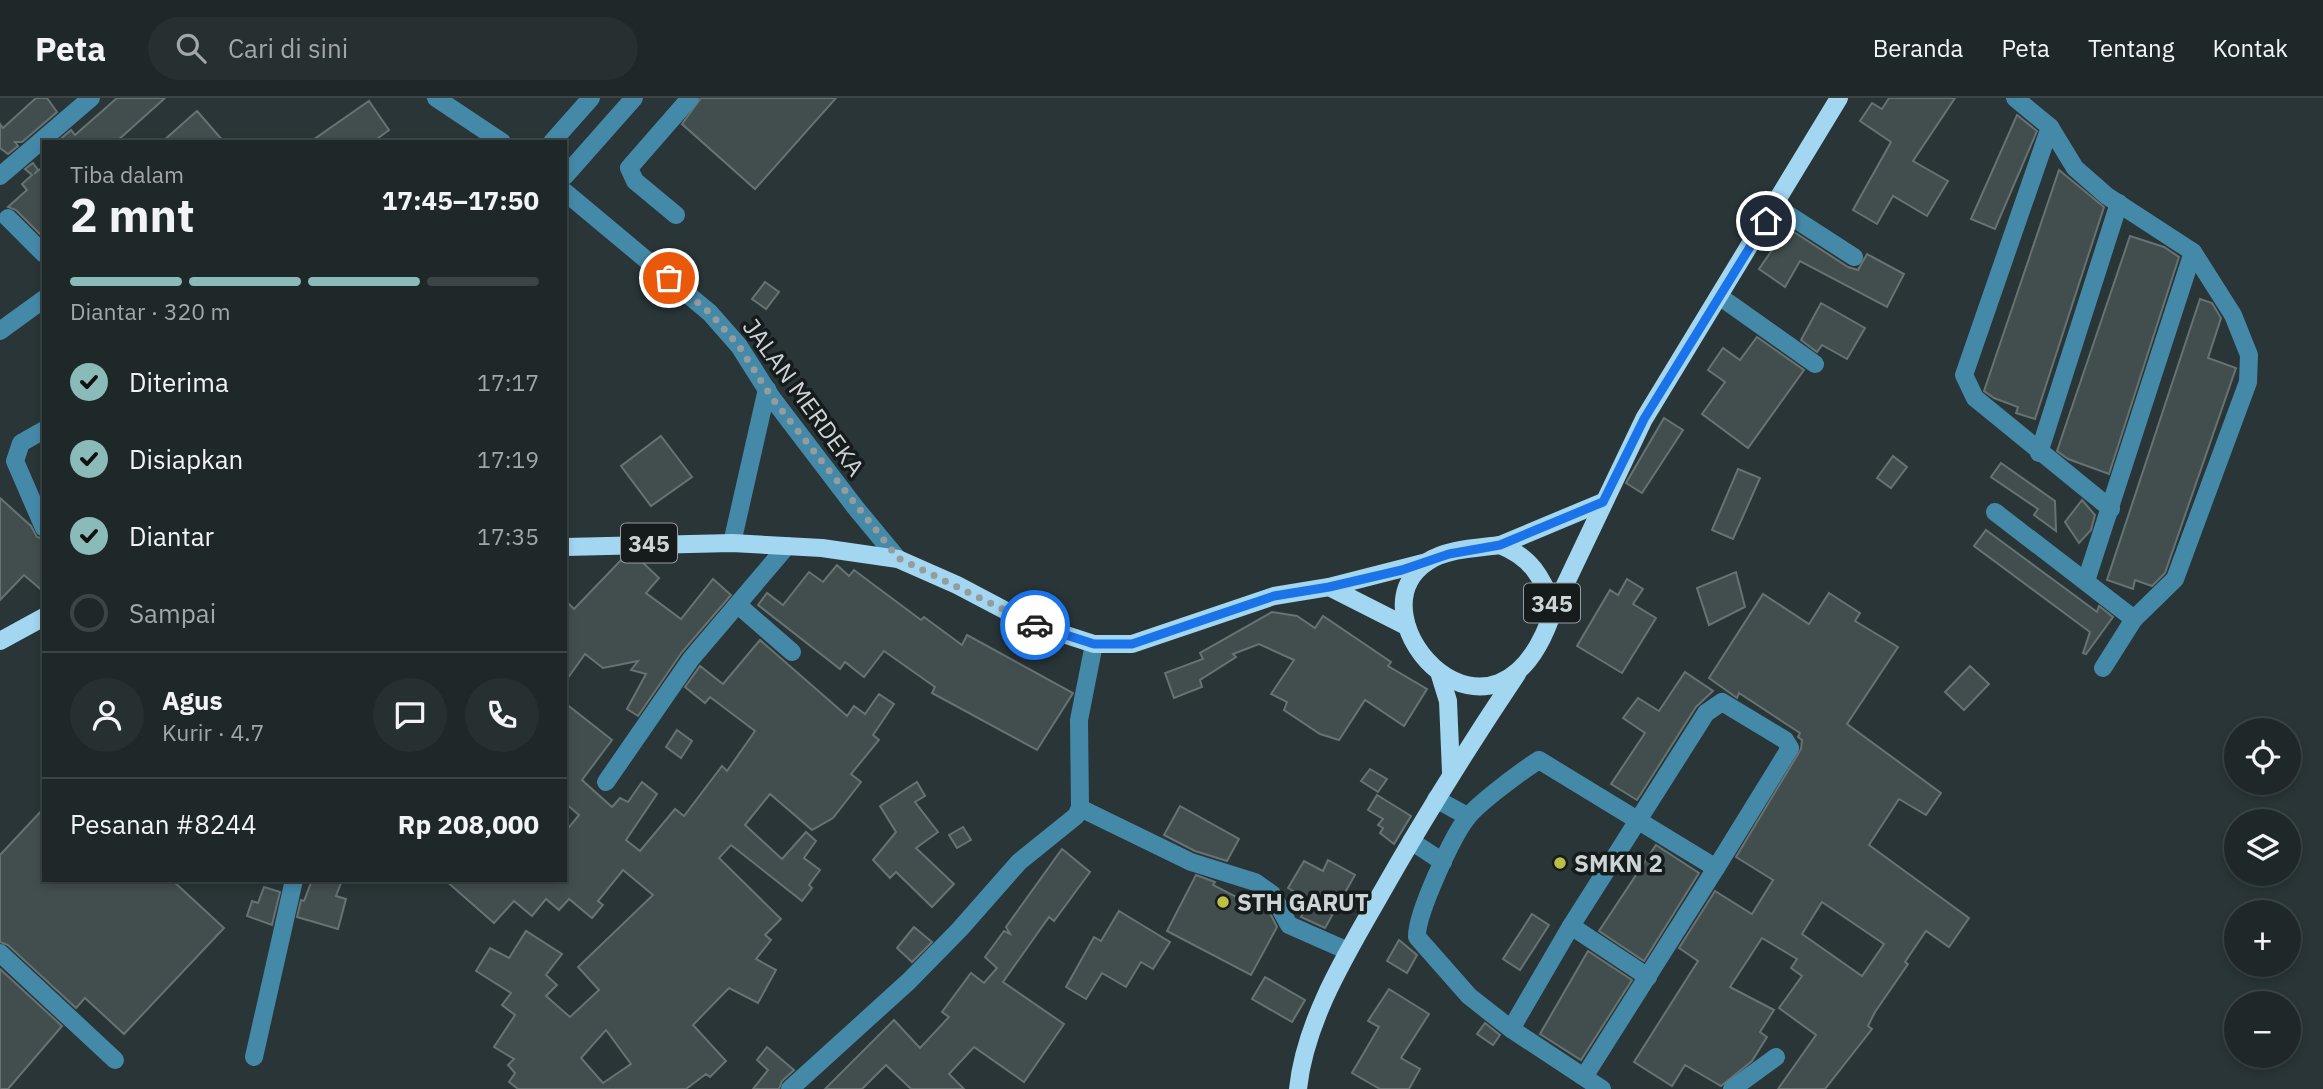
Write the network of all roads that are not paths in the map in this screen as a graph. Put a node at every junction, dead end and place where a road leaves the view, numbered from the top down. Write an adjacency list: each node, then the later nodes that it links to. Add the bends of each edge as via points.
1 (91, 98): 12 (street)
2 (436, 98): 9 (street)
3 (591, 98): 10 (street)
4 (634, 98): 11 (street)
5 (690, 98): 16 (street, via 629,168 635,181)
6 (1839, 98): 15 (main road)
7 (2015, 98): 8 (street)
8 (2050, 127): 14 (street, via 2075,168); 27 (street, via 1964,375 1975,398)
9 (497, 140)
10 (554, 140)
11 (567, 174)
12 (0, 176)
13 (567, 194): 25 (street, JALAN MERDEKA, via 710,313 739,346)
14 (2119, 203): 19 (street); 27 (street)
15 (1774, 206): 20 (street); 21 (main road)
16 (676, 215)
17 (3, 216): 18 (street)
18 (42, 252)
19 (2193, 252): 29 (street); 43 (street, via 2233,315 2249,355 2248,382 2175,579)
20 (1854, 257)
21 (1719, 296): 24 (street); 28 (main road, via 1644,419)
22 (42, 300): 23 (street)
23 (0, 331)
24 (1815, 363)
25 (766, 390): 32 (street); 36 (street, JALAN MERDEKA)
26 (42, 431): 31 (street, via 22,443 15,461)
27 (2039, 453): 29 (street)
28 (1603, 502): 33 (main road, 345); 41 (main road, 345)
29 (2111, 509): 38 (street)
30 (1995, 512): 38 (street)
31 (42, 523)
32 (732, 543): 34 (main road, 345); 35 (main road, 345)
33 (1500, 545): 37 (main road, 345); 41 (main road, 345, via 1519,552 1530,563)
34 (788, 546): 36 (main road, 345); 40 (street)
35 (567, 547)
36 (898, 558): 46 (main road, 345, via 1029,623)
37 (1427, 562): 39 (main road, 345); 44 (main road, via 1408,586)
38 (2086, 581): 43 (street)
39 (1329, 587): 44 (main road); 46 (main road, 345, via 1274,596 1132,644)
40 (738, 605): 47 (street); 52 (street, via 691,659)
41 (1554, 607): 49 (main road, 345, via 1535,654)
42 (42, 618): 45 (main road)
43 (2134, 619): 48 (street)
44 (1404, 625): 50 (main road)
45 (0, 641)
46 (1094, 644): 54 (street, via 1079,720)
47 (792, 652)
48 (2103, 667)
49 (1517, 674): 50 (main road, via 1475,686); 51 (main road)
50 (1440, 675): 51 (main road, via 1448,701)
51 (1451, 772): 53 (main road)
52 (606, 782)
53 (1436, 799): 55 (street); 57 (main road)
54 (1080, 808): 62 (street, via 1191,862 1255,882 1272,894 1289,925); 70 (street, via 1073,820 1019,862 909,981)
55 (1467, 817): 56 (street, via 1539,760); 58 (street)
56 (1638, 819): 59 (street); 59 (street, via 1714,705 1721,702 1785,740 1790,750); 61 (street)
57 (1411, 841): 58 (street); 62 (main road)
58 (1443, 862): 65 (street, via 1418,923 1417,937 1469,996)
59 (1716, 868): 64 (street)
60 (294, 882): 66 (street)
61 (1571, 926): 64 (street); 65 (street)
62 (1348, 951): 71 (main road, via 1320,1013)
63 (0, 953): 68 (street)
64 (1648, 976): 69 (street)
65 (1511, 1029): 69 (street)
66 (254, 1057)
67 (1776, 1057): 73 (street)
68 (115, 1060)
69 (1584, 1077): 72 (street)
70 (790, 1089)
71 (1298, 1089)
72 (1602, 1089)
73 (1732, 1089)

